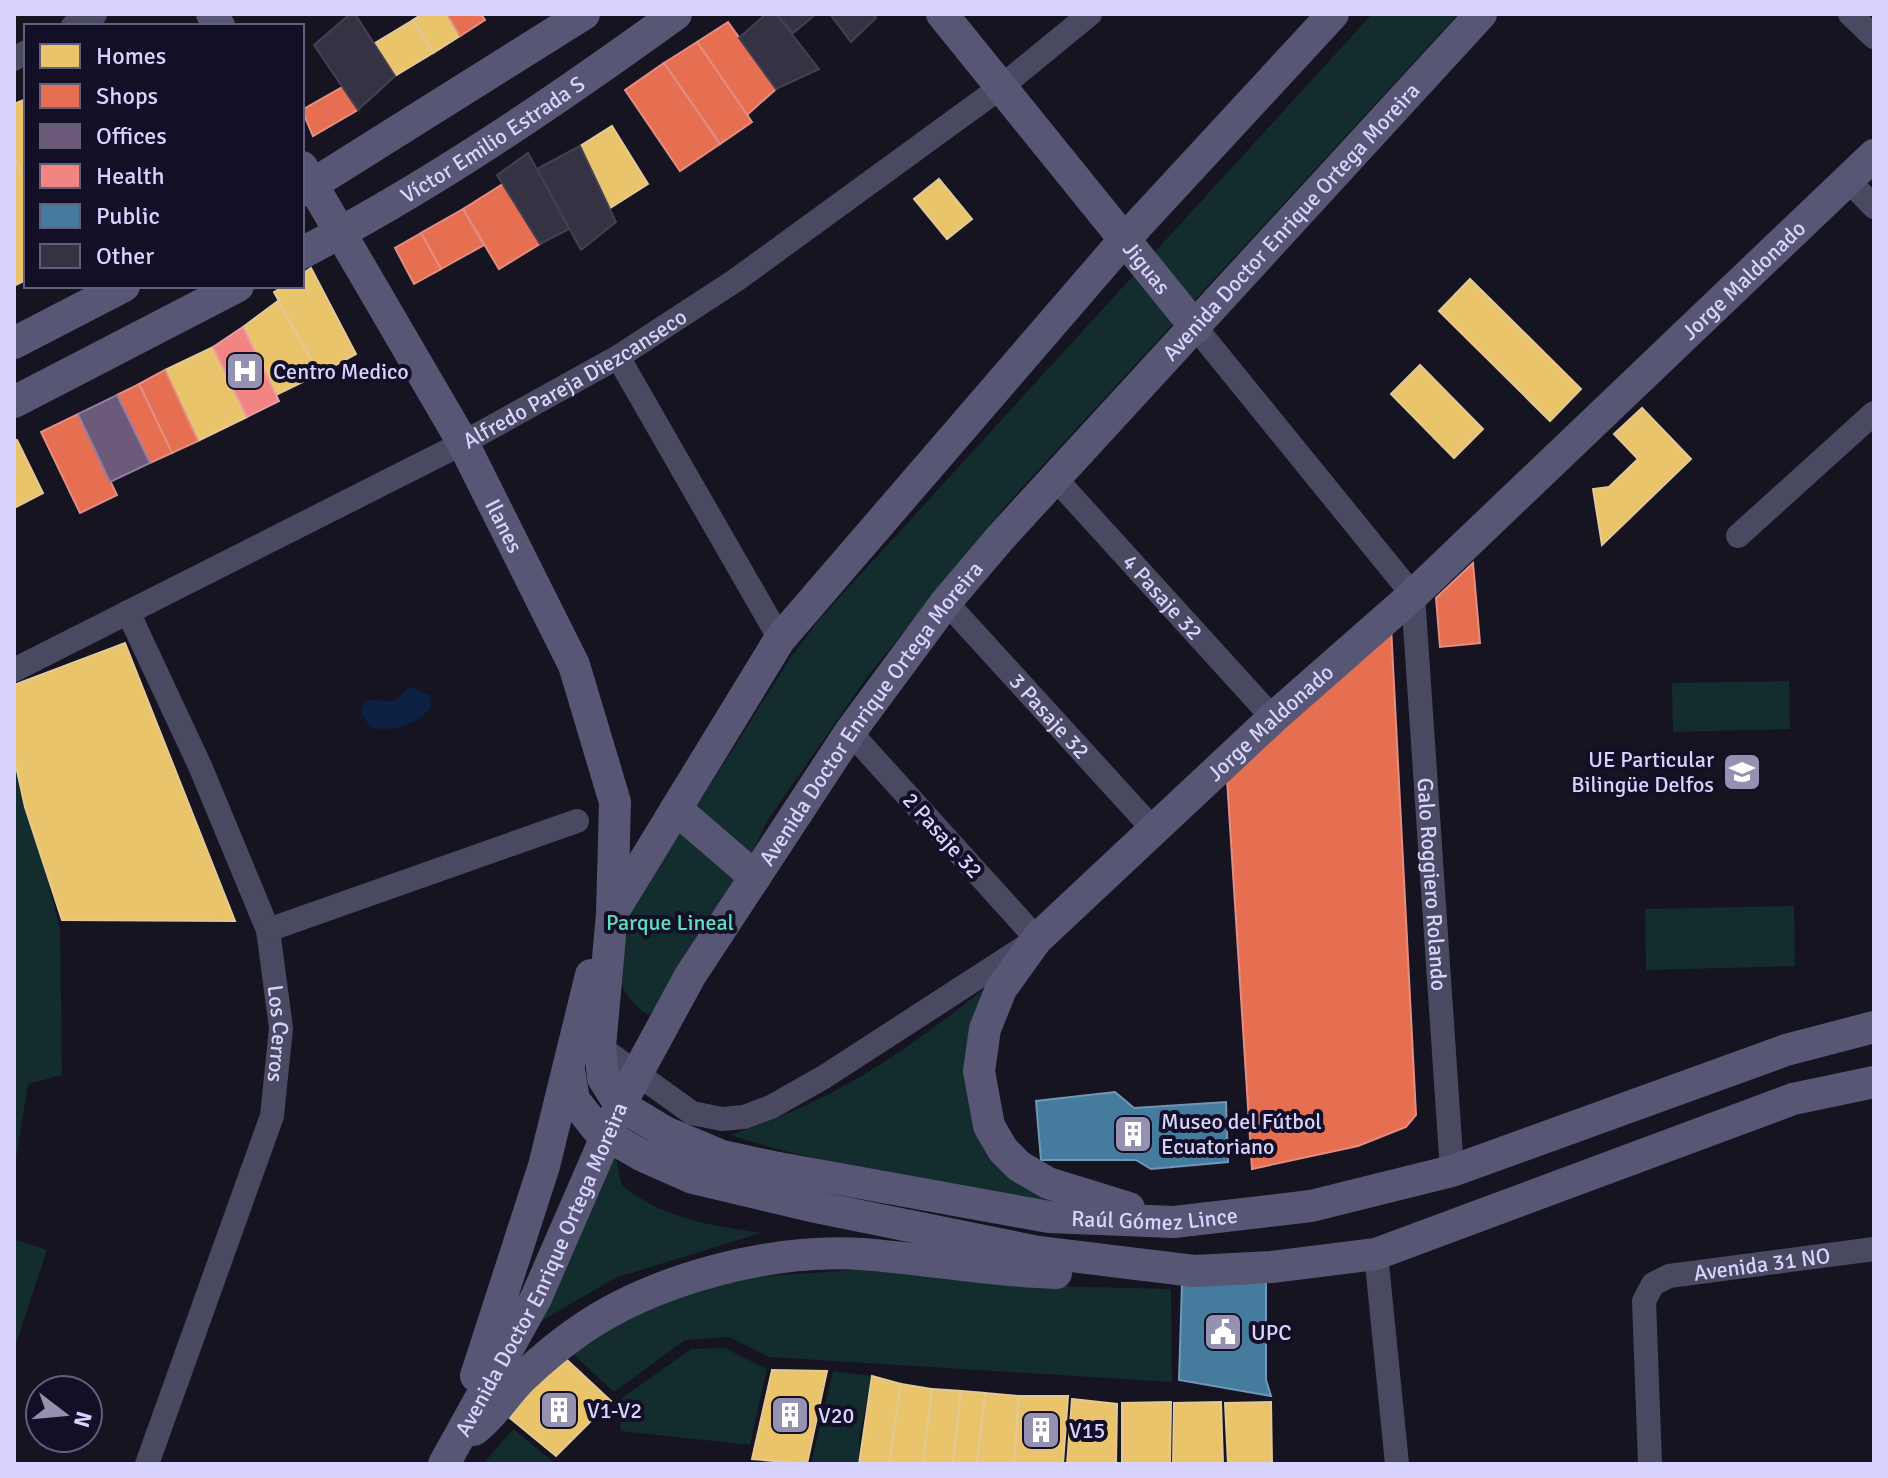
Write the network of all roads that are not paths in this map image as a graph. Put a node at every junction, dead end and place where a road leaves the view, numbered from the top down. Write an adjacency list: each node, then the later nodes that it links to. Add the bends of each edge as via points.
1 (95, 14): 9 (street)
2 (676, 14): 11 (main road, Víctor Emilio Estrada S)
3 (942, 14): 12 (main road, Jiguas)
4 (1090, 14): 12 (street, Alfredo Pareja Diezcanseco)
5 (1333, 14): 18 (main road)
6 (1481, 14): 22 (main road, Avenida Doctor Enrique Ortega Moreira)
7 (1850, 14): 10 (street)
8 (575, 20): 11 (main road); 14 (main road)
9 (77, 24)
10 (1874, 37)
11 (596, 72): 17 (main road, Víctor Emilio Estrada S)
12 (1001, 87): 18 (main road, Jiguas); 24 (street, Alfredo Pareja Diezcanseco, via 736,280)
13 (1874, 155): 15 (main road, Jorge Maldonado)
14 (306, 181): 17 (main road, Ilanes)
15 (1849, 181): 16 (street); 30 (main road, Jorge Maldonado)
16 (1874, 207)
17 (340, 233): 19 (main road, Víctor Emilio Estrada S); 27 (main road, Ilanes)
18 (1124, 240): 22 (main road, Jiguas); 33 (main road)
19 (304, 252)
20 (120, 288): 23 (main road)
21 (234, 288): 25 (main road)
22 (1196, 328): 28 (main road, Avenida Doctor Enrique Ortega Moreira); 30 (street, Jiguas)
23 (14, 343)
24 (618, 357): 27 (street, Alfredo Pareja Diezcanseco); 33 (street)
25 (14, 402)
26 (1874, 413): 29 (street)
27 (463, 443): 32 (street, Alfredo Pareja Diezcanseco); 37 (main road, Ilanes, via 574,665)
28 (1054, 477): 31 (main road, Avenida Doctor Enrique Ortega Moreira); 35 (street, 4 Pasaje 32)
29 (1738, 536)
30 (1413, 595): 35 (main road, Jorge Maldonado); 52 (street, Galo Roggiero Rolando)
31 (946, 602): 36 (main road, Avenida Doctor Enrique Ortega Moreira); 40 (street, 3 Pasaje 32)
32 (128, 612): 34 (street, Alfredo Pareja Diezcanseco); 43 (street, Los Cerros)
33 (780, 639): 38 (main road)
34 (14, 670)
35 (1273, 718): 40 (main road, Jorge Maldonado)
36 (850, 732): 41 (main road, Avenida Doctor Enrique Ortega Moreira); 44 (street, 2 Pasaje 32)
37 (615, 802): 38 (main road, via 626,815 642,820); 42 (main road, Ilanes)
38 (676, 809): 41 (main road); 42 (main road)
39 (577, 821): 43 (street)
40 (1153, 829): 44 (main road, Jorge Maldonado)
41 (755, 877): 47 (main road, Avenida Doctor Enrique Ortega Moreira, via 690,976)
42 (612, 914): 46 (main road)
43 (268, 930): 58 (street, Los Cerros, via 281,1028 272,1116)
44 (1037, 939): 47 (street, Jorge Maldonado, via 824,1077 744,1117 692,1113); 53 (main road, via 1001,989 985,1029 979,1071 989,1126 1019,1166 1048,1183)
45 (1874, 1027): 52 (main road, Raúl Gómez Lince, via 1786,1050)
46 (585, 1051): 47 (street, Jorge Maldonado); 49 (main road); 50 (main road, Avenida Doctor Enrique Ortega Moreira)
47 (637, 1074): 49 (main road, Avenida Doctor Enrique Ortega Moreira)
48 (1874, 1082): 55 (main road, Raúl Gómez Lince, via 1793,1099)
49 (620, 1105): 50 (main road, via 601,1103); 51 (main road, Avenida Doctor Enrique Ortega Moreira); 53 (main road, Raúl Gómez Lince, via 687,1144 773,1167 1049,1217)
50 (566, 1115): 51 (main road, Raúl Gómez Lince); 57 (main road, Avenida Doctor Enrique Ortega Moreira)
51 (607, 1136): 56 (main road, Raúl Gómez Lince, via 676,1171 741,1191 1038,1252); 57 (main road, Avenida Doctor Enrique Ortega Moreira, via 536,1298)
52 (1452, 1171): 53 (main road, Raúl Gómez Lince, via 1311,1206)
53 (1174, 1222)
54 (1874, 1249): 60 (street, Avenida 31 NO, via 1669,1276 1653,1284 1644,1301)
55 (1376, 1254): 56 (main road, Raúl Gómez Lince); 59 (street)
56 (1194, 1271): 57 (main road, via 1032,1272 859,1254 787,1258 719,1271 647,1292 580,1331 522,1378 493,1415)
57 (448, 1456)
58 (147, 1464)
59 (1397, 1464)
60 (1650, 1464)

